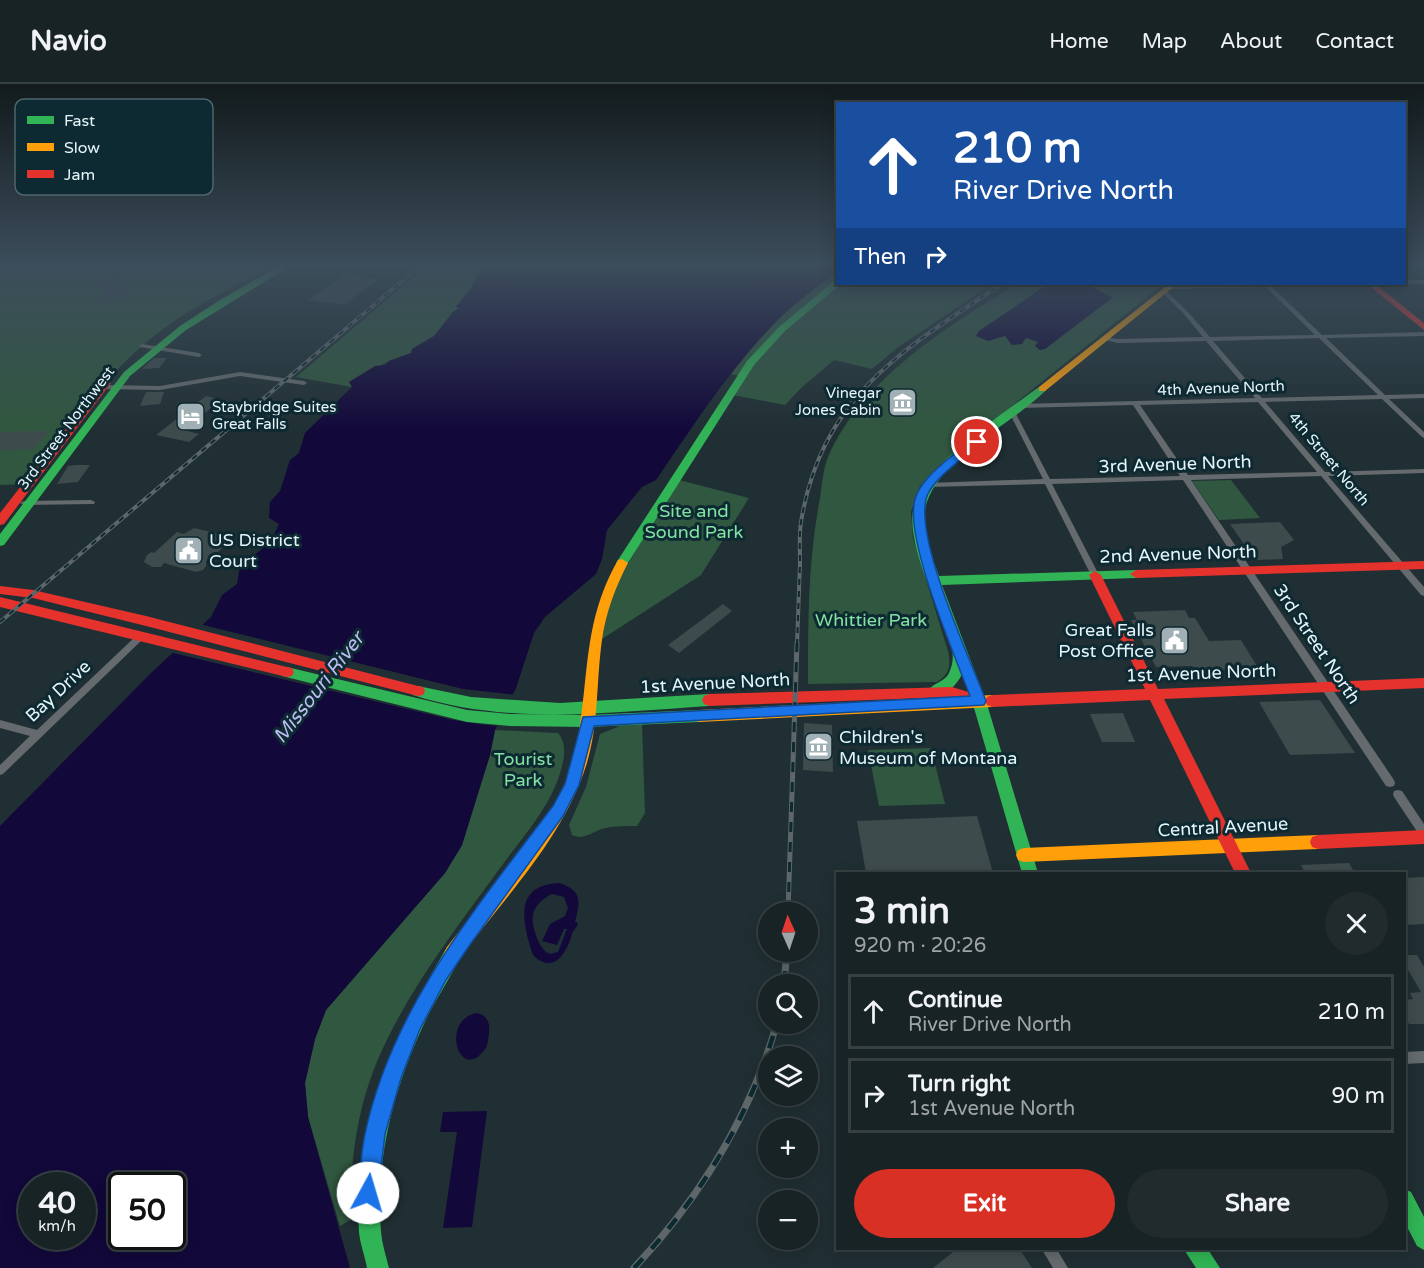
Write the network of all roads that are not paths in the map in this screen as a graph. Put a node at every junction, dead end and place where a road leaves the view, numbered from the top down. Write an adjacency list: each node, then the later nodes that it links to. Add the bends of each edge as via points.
1 (178, 321): 11 (main road, 3rd Street Northwest)
2 (188, 321): 11 (main road, 3rd Street Northwest)
3 (791, 321): 49 (main road, via 756,356 726,399 606,589 596,630)
4 (1126, 321): 9 (main road)
5 (1195, 321): 10 (street, 4th Street North)
6 (1305, 321): 8 (street)
7 (1424, 334): 8 (street)
8 (1320, 336): 10 (street); 15 (street)
9 (1104, 339): 10 (street); 19 (main road)
10 (1208, 339): 17 (street, 4th Street North)
11 (147, 347): 12 (street); 14 (main road, 3rd Street Northwest)
12 (199, 355)
13 (304, 383): 14 (street, via 240,374 184,385)
14 (110, 388): 27 (main road, 3rd Street Northwest); 28 (main road, 3rd Street Northwest)
15 (1384, 396): 16 (street, 4th Avenue North); 17 (street, 4th Avenue North); 20 (street)
16 (1424, 396)
17 (1261, 400): 18 (street, 4th Avenue North); 22 (street, 4th Street North)
18 (1136, 404): 19 (street, 4th Avenue North); 23 (street, 3rd Street North)
19 (1016, 409): 24 (street); 25 (main road)
20 (1424, 436)
21 (1424, 471): 22 (street, 3rd Avenue North)
22 (1323, 474): 23 (street, 3rd Avenue North); 32 (street, 4th Street North)
23 (1185, 479): 24 (street, 3rd Avenue North); 33 (street, 3rd Street North)
24 (1048, 483): 25 (street, 3rd Avenue North); 34 (street)
25 (928, 485): 35 (main road, via 921,499 920,533)
26 (91, 502): 27 (street)
27 (30, 503): 28 (street); 30 (main road, 3rd Street Northwest)
28 (14, 504): 29 (main road, 3rd Street Northwest)
29 (0, 521)
30 (0, 542)
31 (1424, 565): 32 (main road, 2nd Avenue North)
32 (1401, 566): 33 (main road, 2nd Avenue North); 39 (street, 4th Street North)
33 (1246, 570): 34 (main road, 2nd Avenue North); 44 (street, 3rd Street North)
34 (1095, 575): 35 (main road, 2nd Avenue North); 46 (main road)
35 (934, 581): 42 (main road)
36 (0, 585): 38 (main road)
37 (0, 590): 38 (main road)
38 (16, 591): 48 (main road, via 471,703)
39 (1424, 593)
40 (0, 602): 41 (main road)
41 (140, 637): 48 (main road, via 467,716); 51 (street, Bay Drive)
42 (959, 649): 45 (main road, via 954,681); 47 (main road)
43 (1424, 683): 44 (main road, 1st Avenue North)
44 (1326, 686): 46 (main road, 1st Avenue North); 53 (street, 3rd Street North)
45 (927, 693): 47 (main road, 1st Avenue North, via 952,692); 49 (main road, 1st Avenue North, via 714,700)
46 (1152, 693): 47 (main road, 1st Avenue North); 56 (main road)
47 (979, 701): 49 (main road, 1st Avenue North); 57 (main road)
48 (560, 715): 49 (main road, 1st Avenue North)
49 (588, 715): 66 (main road, via 572,785 545,831 440,974 391,1078 375,1134 368,1193 370,1236)
50 (0, 724): 51 (street)
51 (37, 734): 52 (street, Bay Drive)
52 (0, 771)
53 (1390, 783)
54 (1398, 794): 55 (street)
55 (1424, 835): 56 (main road, Central Avenue)
56 (1229, 845): 57 (main road, Central Avenue); 59 (main road)
57 (1024, 855): 58 (main road)
58 (1030, 872)
59 (1242, 872)
60 (1424, 1057): 61 (street)
61 (1406, 1058)
62 (1406, 1203): 63 (main road)
63 (1424, 1239)
64 (1049, 1250): 67 (street)
65 (1196, 1250): 68 (main road)
66 (378, 1268)
67 (1061, 1268)
68 (1209, 1268)

